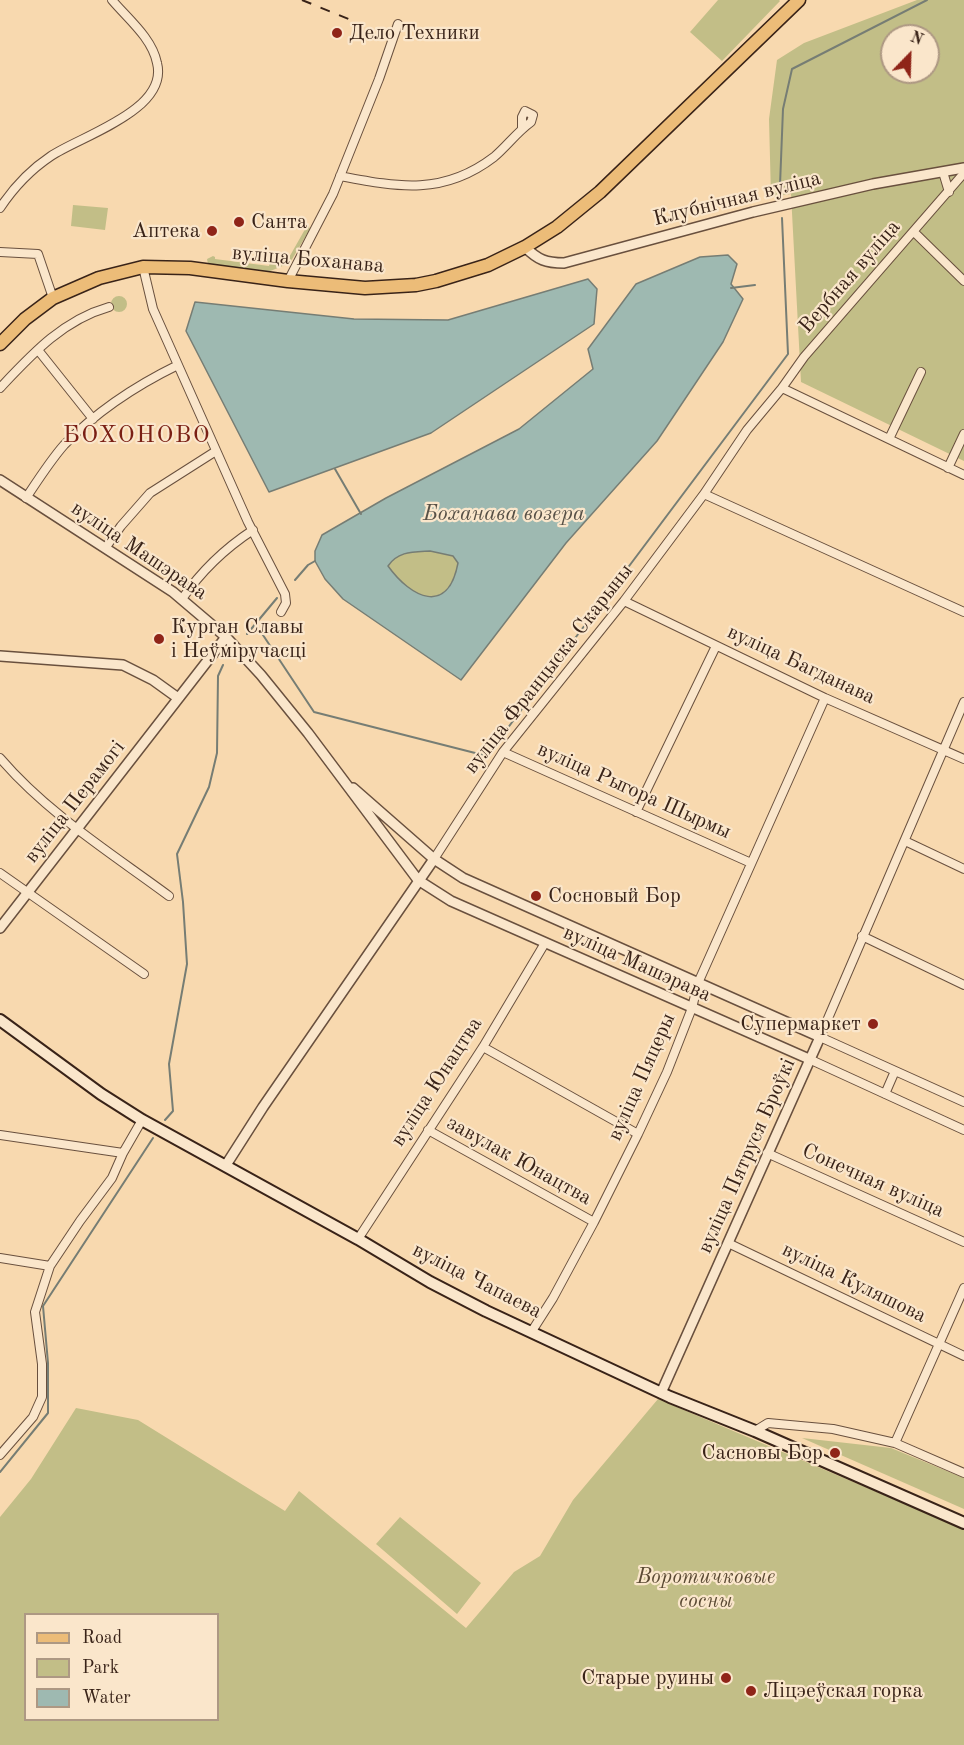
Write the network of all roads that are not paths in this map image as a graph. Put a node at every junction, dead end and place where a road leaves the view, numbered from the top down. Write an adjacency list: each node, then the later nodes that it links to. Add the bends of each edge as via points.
1 (112, 0): 10 (street, via 155,55 159,71 154,90 121,119 35,167)
2 (799, 0): 12 (main road, вуліца Боханава, via 600,192)
3 (398, 24): 8 (street)
4 (522, 128): 8 (street, via 495,156 447,180 411,187)
5 (964, 168): 6 (street, Клубнічная вуліца)
6 (943, 172): 9 (street); 12 (street, Клубнічная вуліца, via 753,212 564,263 548,263)
7 (964, 173): 9 (street, Вербная вуліца)
8 (340, 176): 15 (street)
9 (949, 192): 11 (street, Вербная вуліца)
10 (0, 207)
11 (914, 232): 16 (street); 24 (street, Вербная вуліца, via 804,357)
12 (525, 247): 15 (main road, вуліца Боханава, via 488,265 416,285 365,288)
13 (0, 252): 17 (street, via 38,254)
14 (143, 267): 15 (main road, вуліца Боханава, via 190,268); 17 (main road, вуліца Боханава, via 99,278); 21 (street, via 153,309)
15 (288, 281)
16 (964, 281)
17 (53, 298): 19 (main road, вуліца Боханава)
18 (110, 307): 20 (street, via 70,323)
19 (0, 344)
20 (38, 350): 23 (street); 25 (street)
21 (178, 365): 25 (street, via 117,400); 28 (street)
22 (921, 372): 27 (street)
23 (0, 388)
24 (782, 388): 27 (street); 32 (street, via 747,430)
25 (93, 419): 33 (street, via 64,446)
26 (964, 434): 29 (street)
27 (889, 439): 29 (street)
28 (216, 451): 34 (street); 35 (street, via 150,493)
29 (948, 468): 30 (street)
30 (964, 475)
31 (0, 480): 33 (street, вуліца Машэрава)
32 (704, 494): 37 (street, вуліца Францыска Скарыны); 39 (street)
33 (26, 498): 35 (street, вуліца Машэрава)
34 (253, 530): 36 (street, via 213,560); 38 (street, via 285,594)
35 (106, 548): 36 (street, вуліца Машэрава)
36 (182, 599): 40 (street, вуліца Машэрава)
37 (624, 601): 41 (street, вуліца Багданава); 47 (street, вуліца Францыска Скарыны)
38 (281, 612)
39 (964, 612)
40 (226, 638): 43 (street, вуліца Перамогі); 50 (street, вуліца Машэрава, via 261,675)
41 (716, 646): 44 (street, вуліца Багданава); 51 (street)
42 (0, 656): 43 (street, via 123,665)
43 (178, 698): 52 (street, вуліца Перамогі)
44 (825, 698): 46 (street, вуліца Багданава); 55 (street, вуліца Пяцеры)
45 (964, 702): 46 (street, вуліца Пятруся Броўкі)
46 (943, 748): 49 (street, вуліца Багданава); 53 (street, вуліца Пятруся Броўкі)
47 (503, 752): 51 (street, вуліца Рыгора Шырмы); 54 (street, вуліца Францыска Скарыны)
48 (0, 758): 52 (street)
49 (964, 759)
50 (338, 775): 54 (street, вуліца Машэрава); 58 (street, вуліца Машэрава)
51 (636, 812): 55 (street, вуліца Рыгора Шырмы)
52 (77, 828): 59 (street, вуліца Перамогі); 60 (street)
53 (905, 841): 56 (street); 62 (street, вуліца Пятруся Броўкі)
54 (434, 858): 58 (street, вуліца Францыска Скарыны); 65 (street, вуліца Машэрава, via 463,878)
55 (751, 863): 65 (street, вуліца Пяцеры)
56 (964, 869)
57 (0, 873): 59 (street)
58 (418, 880): 63 (street, вуліца Машэрава, via 451,901); 82 (street, вуліца Францыска Скарыны)
59 (27, 893): 61 (street, вуліца Перамогі); 64 (street)
60 (169, 896)
61 (0, 928)
62 (862, 936): 66 (street); 69 (street, вуліца Пятруся Броўкі)
63 (545, 944): 67 (street, вуліца Машэрава); 70 (street, вуліца Юнацтва)
64 (144, 974)
65 (698, 983): 67 (street, вуліца Пяцеры); 69 (street, вуліца Машэрава)
66 (964, 985)
67 (692, 1008): 71 (street, вуліца Машэрава); 78 (street, вуліца Пяцеры)
68 (0, 1020): 75 (main road, вуліца Чапаева)
69 (820, 1037): 71 (street, вуліца Пятруся Броўкі); 72 (street, вуліца Машэрава)
70 (483, 1047): 76 (street, вуліца Юнацтва); 78 (street)
71 (809, 1059): 73 (street, вуліца Машэрава); 81 (street, вуліца Пятруся Броўкі)
72 (895, 1071): 73 (street); 74 (street, вуліца Машэрава)
73 (885, 1094): 77 (street, вуліца Машэрава)
74 (964, 1102)
75 (142, 1120): 80 (street); 82 (main road, вуліца Чапаева)
76 (428, 1130): 83 (street, завулак Юнацтва); 84 (street, вуліца Юнацтва)
77 (964, 1130)
78 (638, 1134): 83 (street, вуліца Пяцеры)
79 (0, 1135): 80 (street)
80 (123, 1152): 88 (street, via 112,1178)
81 (767, 1153): 85 (street, Сонечная вуліца); 86 (street, вуліца Пятруся Броўкі)
82 (226, 1165): 84 (main road, вуліца Чапаева)
83 (594, 1222): 90 (street, вуліца Пяцеры)
84 (358, 1239): 90 (main road, вуліца Чапаева, via 430,1282)
85 (964, 1242)
86 (728, 1243): 91 (street, вуліца Куляшова); 93 (street, вуліца Пятруся Броўкі)
87 (0, 1258): 88 (street)
88 (50, 1266): 96 (street, via 35,1312 42,1398 33,1417)
89 (964, 1288): 91 (street)
90 (532, 1331): 93 (main road, вуліца Чапаева)
91 (938, 1345): 92 (street, вуліца Куляшова); 95 (street)
92 (964, 1356)
93 (661, 1393): 94 (main road, вуліца Чапаева)
94 (755, 1431): 95 (street, via 768,1423 832,1429); 98 (main road, вуліца Чапаева)
95 (895, 1443): 97 (street)
96 (0, 1455)
97 (964, 1473)
98 (964, 1523)

